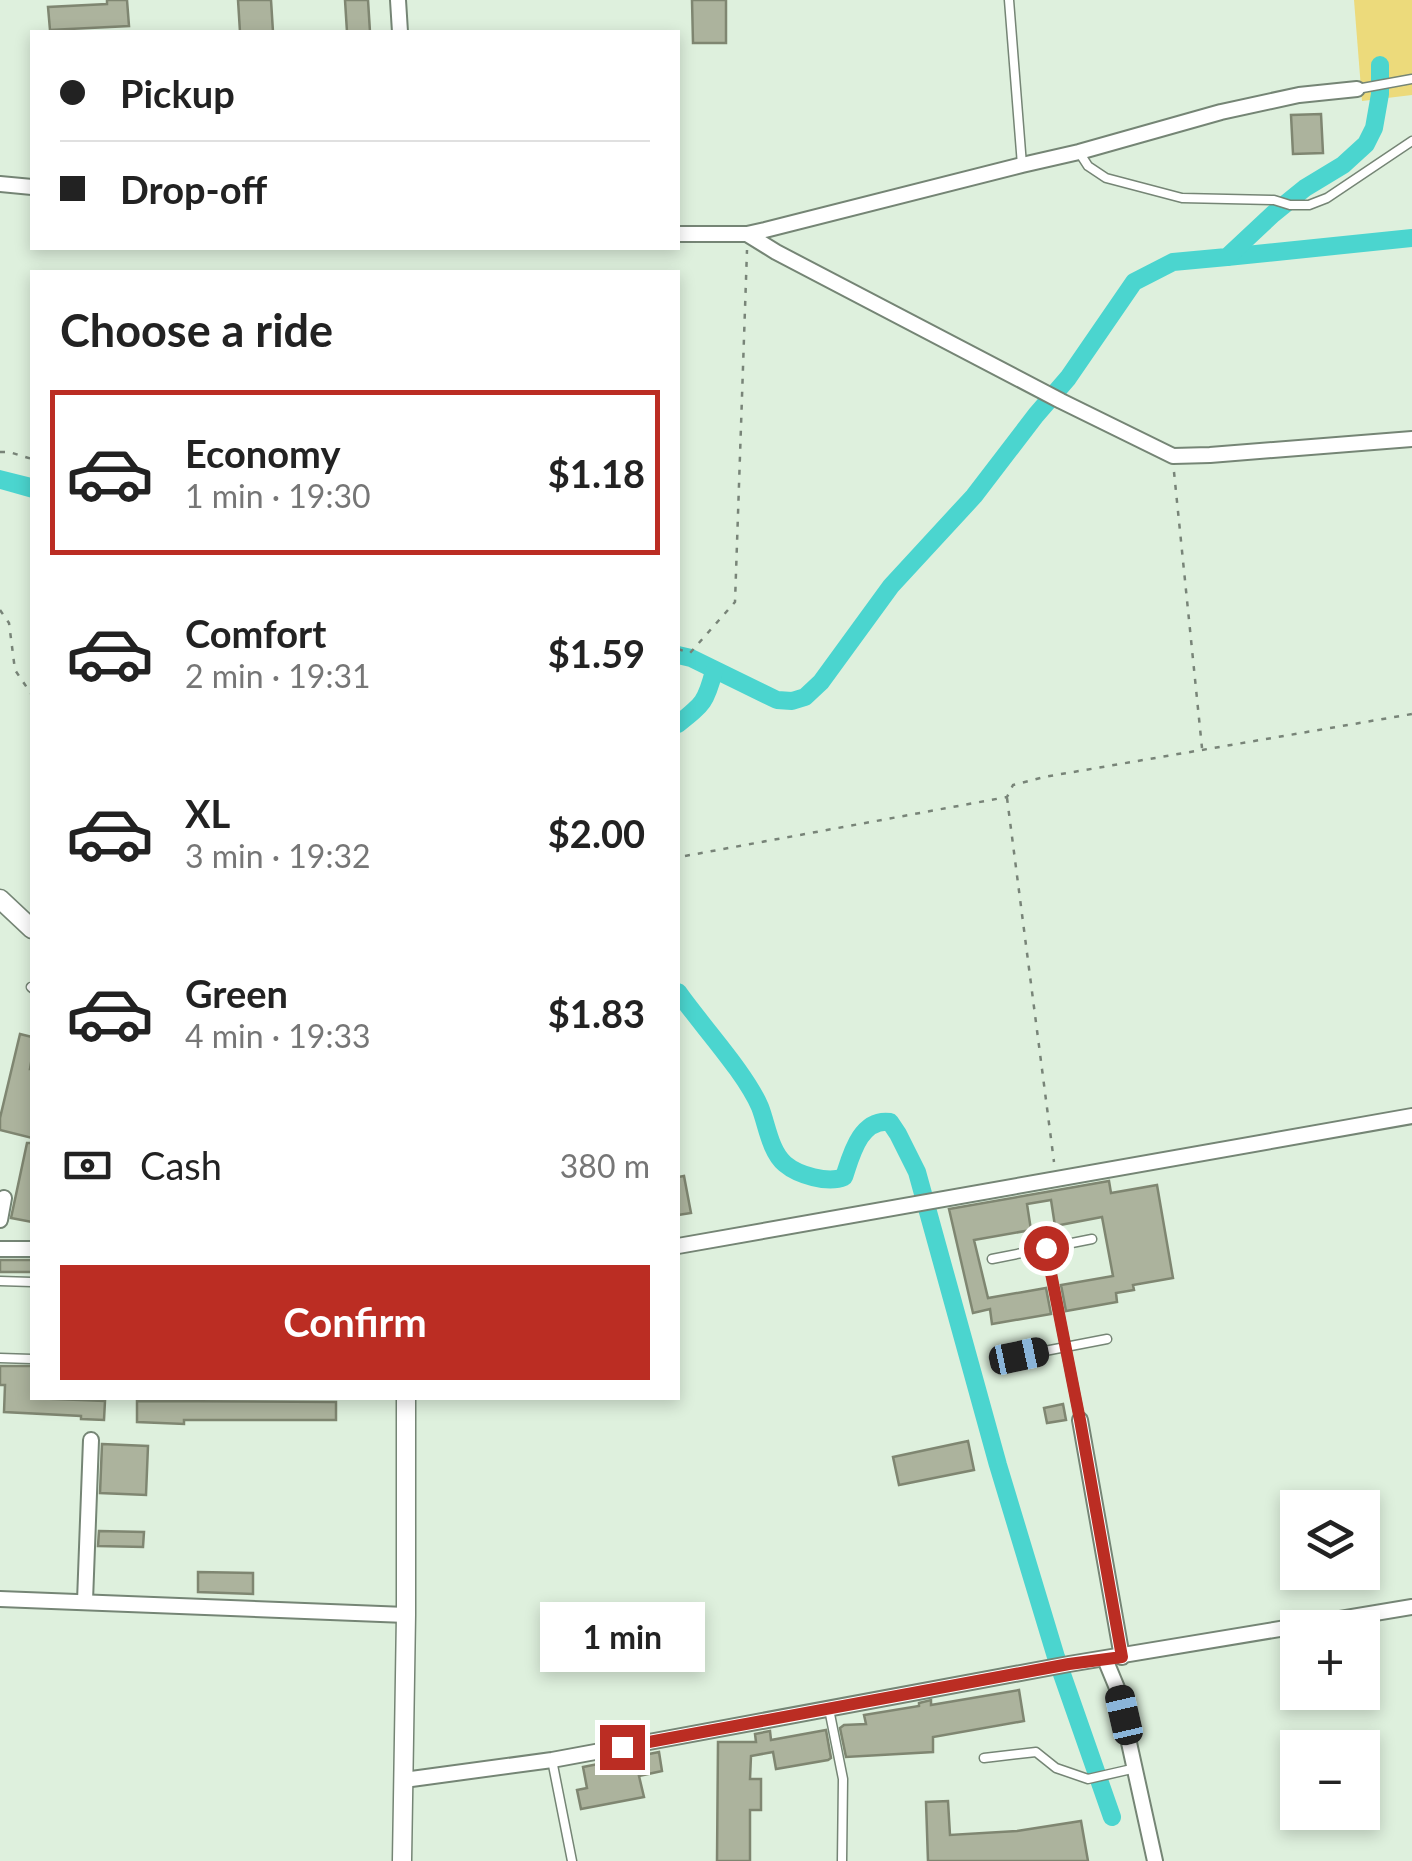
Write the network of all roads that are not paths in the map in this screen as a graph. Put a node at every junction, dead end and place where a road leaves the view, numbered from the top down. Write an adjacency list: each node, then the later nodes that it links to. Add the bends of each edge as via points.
1 (398, 0): 3 (street)
2 (1009, 0): 8 (lane)
3 (400, 30)
4 (1412, 80): 5 (lane)
5 (1357, 89): 7 (street, via 1240,108)
6 (1412, 141): 7 (lane, via 1327,198 1290,205 1153,191 1106,178)
7 (1079, 152): 8 (street)
8 (1022, 164): 12 (street)
9 (0, 184): 10 (street)
10 (30, 187)
11 (680, 234): 12 (street)
12 (748, 234): 13 (street, via 1173,456)
13 (1412, 438)
14 (0, 900): 15 (street)
15 (30, 927)
16 (1412, 1116): 20 (street)
17 (4, 1198): 18 (street)
18 (0, 1220)
19 (1092, 1239): 22 (lane)
20 (680, 1246)
21 (0, 1248): 23 (street)
22 (1046, 1248): 24 (lane); 28 (lane)
23 (30, 1249)
24 (992, 1258)
25 (0, 1282): 26 (lane)
26 (30, 1282)
27 (1107, 1339): 28 (lane)
28 (1066, 1347): 29 (lane); 33 (lane)
29 (1019, 1356)
30 (0, 1358): 31 (lane)
31 (30, 1359)
32 (406, 1400): 38 (street)
33 (1080, 1420): 39 (street)
34 (90, 1440): 36 (street)
35 (0, 1598): 36 (street)
36 (85, 1601): 38 (street)
37 (1412, 1606): 39 (street)
38 (406, 1615): 45 (street)
39 (1122, 1657): 40 (street)
40 (1105, 1659): 41 (street); 44 (street)
41 (828, 1709): 43 (street); 48 (lane, via 842,1778)
42 (984, 1758): 44 (lane, via 1036,1752 1088,1779)
43 (552, 1760): 45 (street); 47 (lane)
44 (1136, 1768): 49 (street)
45 (404, 1780): 46 (street)
46 (402, 1861)
47 (572, 1861)
48 (842, 1861)
49 (1155, 1861)

